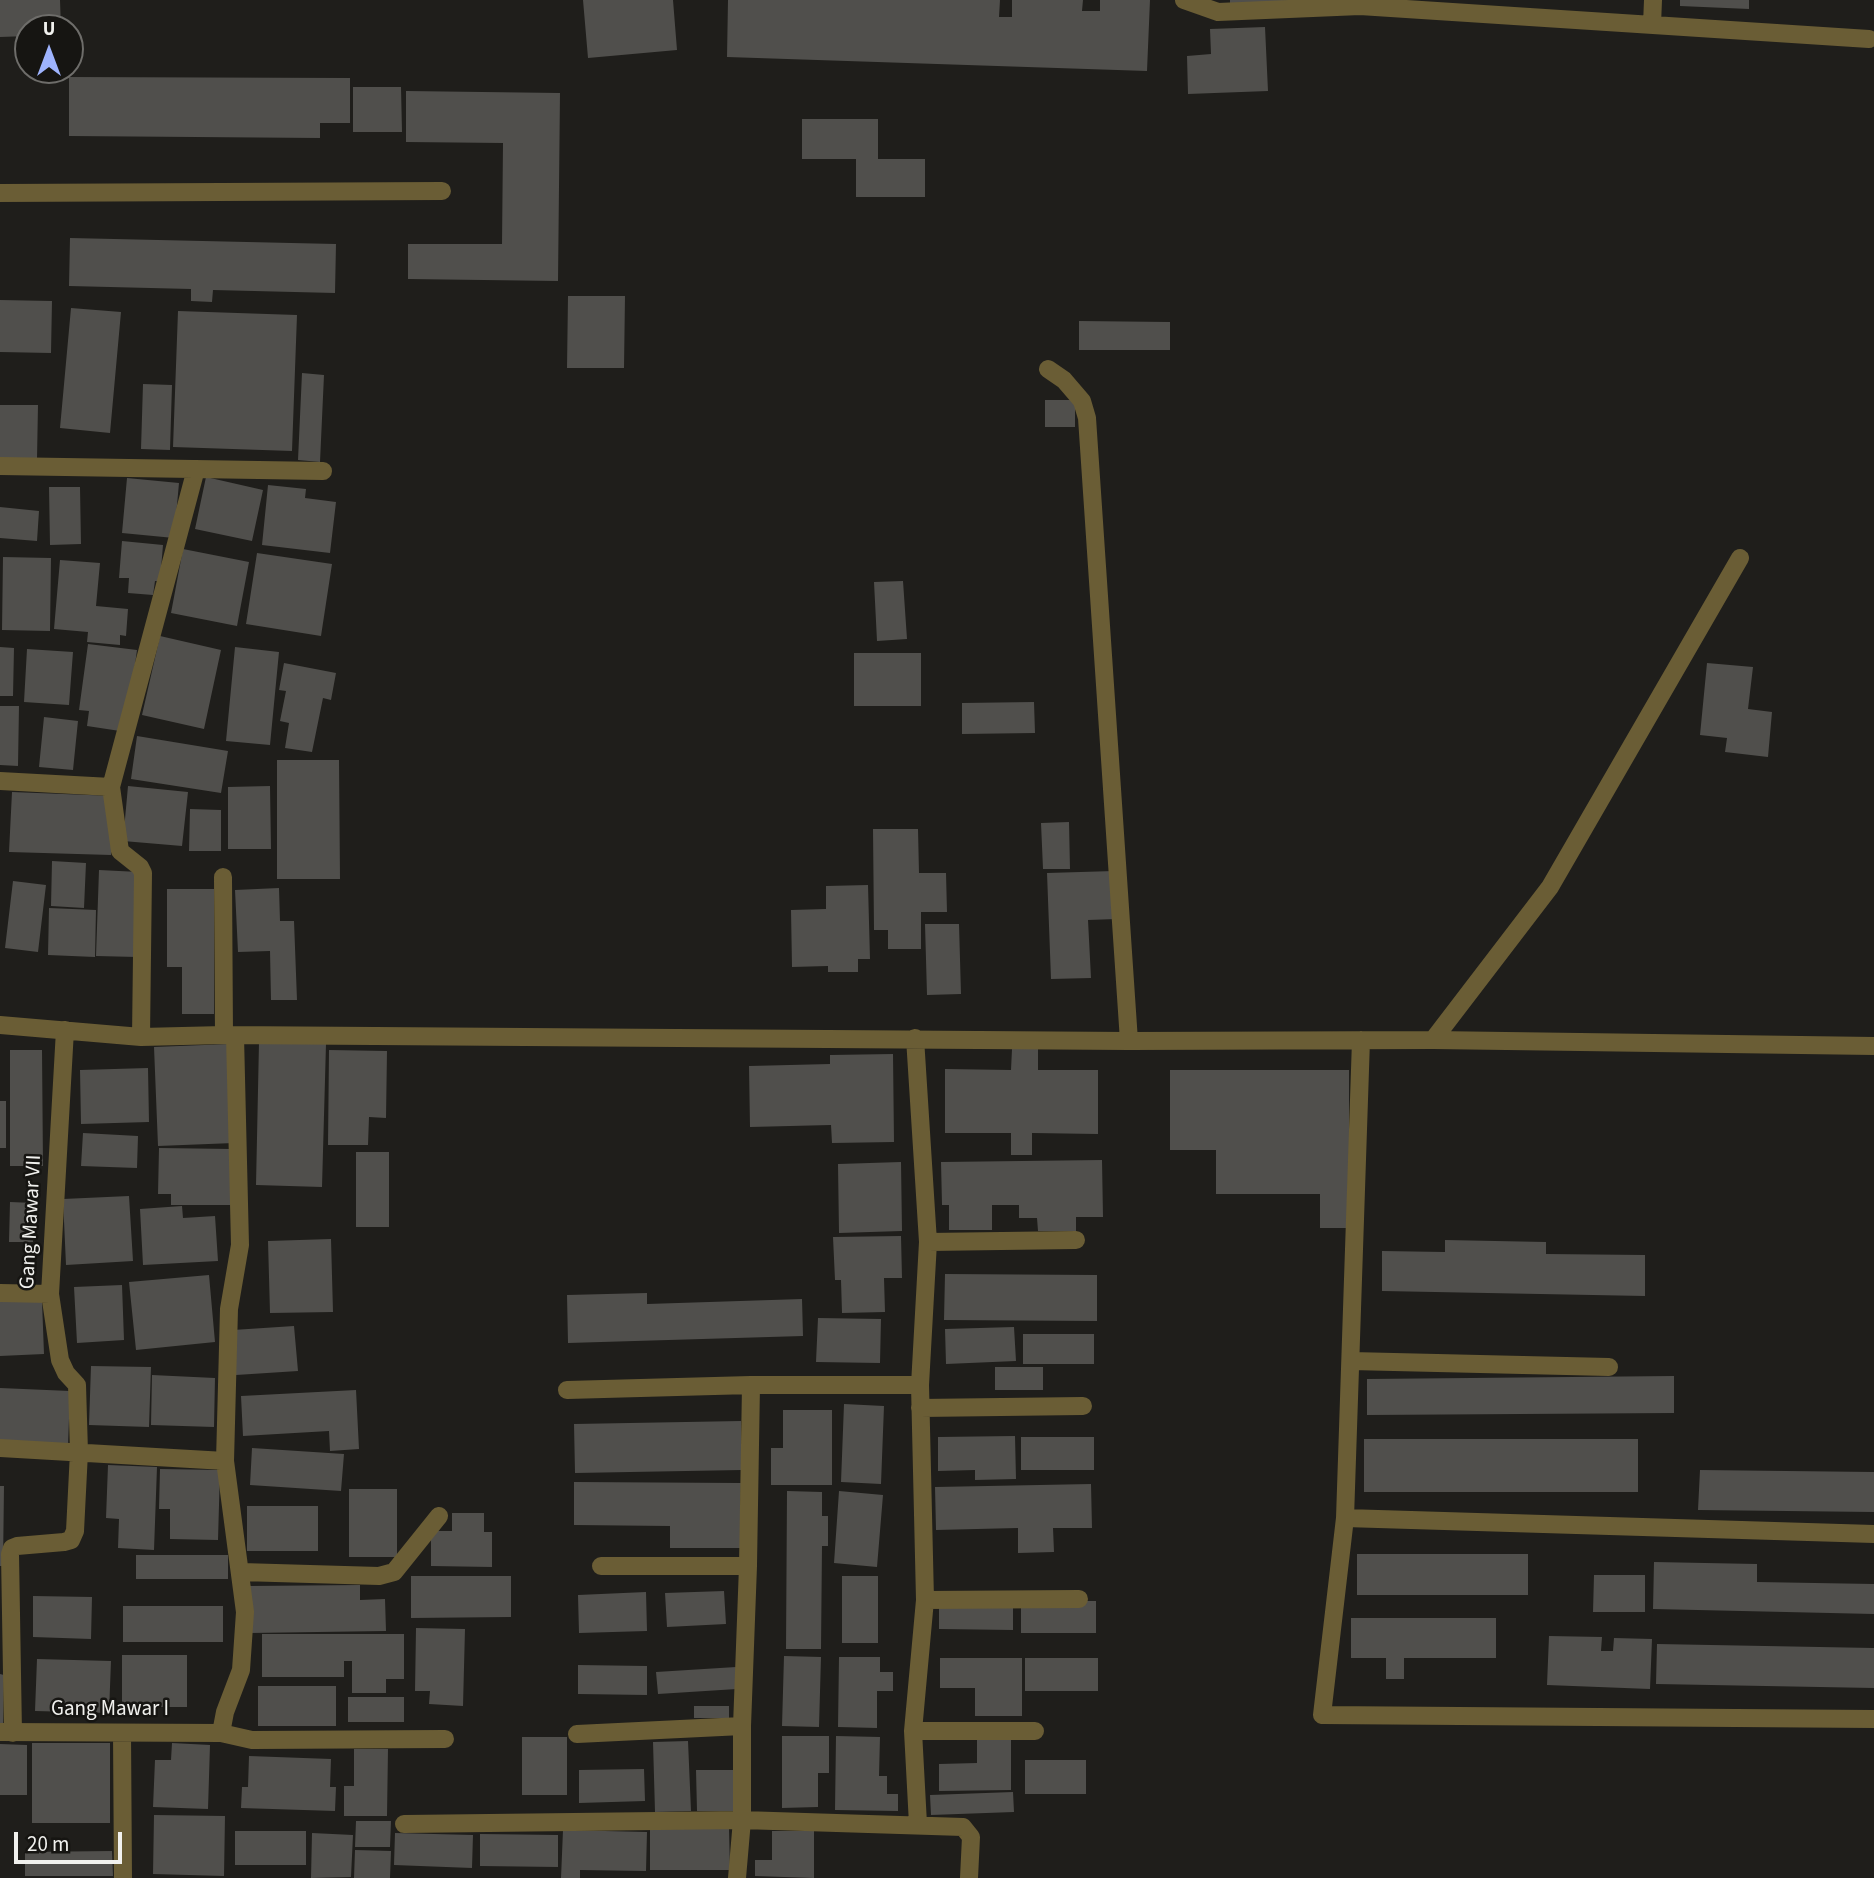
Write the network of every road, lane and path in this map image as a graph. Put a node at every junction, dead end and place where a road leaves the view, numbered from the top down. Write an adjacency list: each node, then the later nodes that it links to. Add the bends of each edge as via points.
1 (1184, 0): 3 (street, via 1218,12)
2 (1653, 0): 4 (street)
3 (1360, 3): 4 (street)
4 (1652, 25): 5 (street)
5 (1869, 39)
6 (442, 191): 7 (street)
7 (0, 193)
8 (1048, 369): 23 (street, via 1082,401 1087,418)
9 (0, 466): 10 (street)
10 (196, 469): 11 (street); 14 (street)
11 (323, 471)
12 (1740, 558): 22 (street, via 1550,887)
13 (0, 781): 14 (street)
14 (111, 787): 19 (street, via 120,851 143,873)
15 (223, 877): 18 (street)
16 (0, 1025): 17 (street)
17 (65, 1030): 19 (street); 28 (street, Gang Mawar VII)
18 (230, 1035): 19 (street); 20 (street); 38 (street, via 240,1245 229,1309)
19 (141, 1037)
20 (915, 1038): 23 (street); 26 (street)
21 (1361, 1040): 22 (street); 23 (street); 29 (street)
22 (1433, 1040): 24 (street)
23 (1129, 1041)
24 (1874, 1046)
25 (1076, 1240): 26 (street)
26 (928, 1242): 32 (street)
27 (0, 1293): 28 (street)
28 (50, 1294): 37 (street, Gang Mawar VII, via 60,1360 76,1385)
29 (1351, 1361): 30 (street); 40 (street)
30 (1609, 1367)
31 (751, 1385): 32 (street); 33 (street); 43 (street)
32 (920, 1385): 35 (street)
33 (567, 1390)
34 (1083, 1406): 35 (street)
35 (920, 1408): 46 (street)
36 (0, 1448): 37 (street)
37 (79, 1452): 38 (street); 51 (street, Gang Mawar VII, via 71,1540 17,1546 10,1554)
38 (225, 1461): 44 (street)
39 (439, 1516): 44 (street, via 394,1572 379,1576)
40 (1345, 1518): 41 (street); 47 (street, via 1322,1715)
41 (1874, 1534)
42 (600, 1566): 43 (street)
43 (748, 1566): 48 (street)
44 (241, 1572): 53 (street, via 245,1612 241,1670)
45 (1079, 1599): 46 (street)
46 (925, 1600): 49 (street)
47 (1874, 1718)
48 (742, 1726): 54 (street); 56 (street)
49 (913, 1731): 50 (street); 58 (street)
50 (1035, 1731)
51 (7, 1732): 52 (street, Gang Mawar I)
52 (122, 1732): 53 (street, Gang Mawar I); 59 (street)
53 (221, 1732): 55 (street, Gang Mawar I, via 252,1740)
54 (577, 1734)
55 (445, 1739)
56 (742, 1820): 57 (street); 58 (street); 60 (street)
57 (404, 1824)
58 (918, 1824): 61 (street, via 968,1831)
59 (123, 1878)
60 (737, 1878)
61 (969, 1878)

